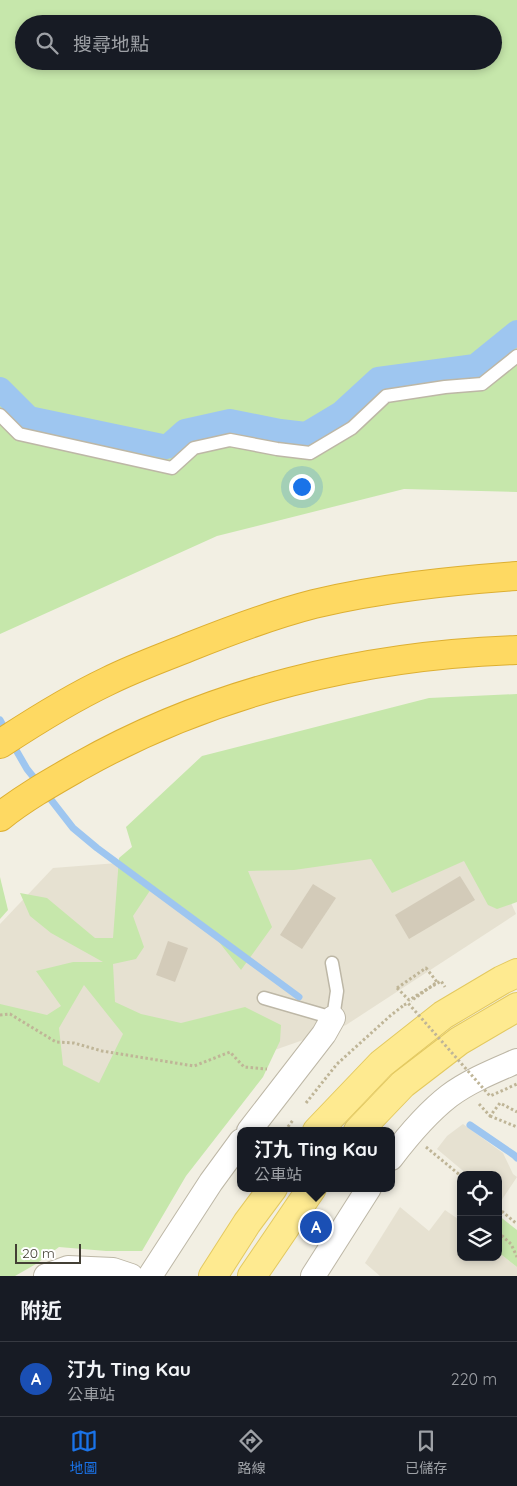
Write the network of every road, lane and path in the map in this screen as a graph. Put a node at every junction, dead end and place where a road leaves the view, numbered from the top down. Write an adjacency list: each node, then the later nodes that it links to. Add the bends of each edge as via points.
1 (517, 356): 2 (lane, via 482,384 386,396 352,428 310,453 230,440 194,448 172,468 20,434)
2 (0, 415)
3 (517, 576): 5 (highway, via 449,581 369,593 254,622 108,680 42,716)
4 (517, 650): 6 (highway, via 347,668 272,686 213,705 96,757)
5 (0, 744)
6 (0, 817)
7 (332, 963): 14 (lane, via 336,991)
8 (517, 973): 22 (main road, via 436,1021)
9 (447, 992): 11 (path, bridge, via 441,980 409,1000 397,988 426,968 437,982)
10 (264, 998): 14 (lane)
11 (408, 1003): 17 (path, bridge, via 490,1096); 19 (path, via 338,1064)
12 (517, 1007): 24 (main road, via 459,1041 403,1084)
13 (0, 1015): 15 (path, via 10,1014 56,1042 194,1066 230,1052 244,1067 267,1069 280,1060)
14 (333, 1018): 15 (street)
15 (302, 1060): 23 (street)
16 (517, 1061): 26 (street, via 448,1097)
17 (517, 1084)
18 (500, 1103): 20 (path)
19 (302, 1108)
20 (517, 1112)
21 (492, 1117): 25 (path)
22 (307, 1123)
23 (252, 1127)
24 (362, 1127)
25 (517, 1128)
26 (413, 1132): 28 (street); 29 (path)
27 (237, 1146): 39 (street)
28 (395, 1153)
29 (457, 1173)
30 (270, 1192): 40 (main road)
31 (309, 1192): 41 (main road)
32 (366, 1192): 42 (street)
33 (502, 1211): 34 (path)
34 (517, 1224)
35 (502, 1236): 36 (path, via 511,1244)
36 (517, 1257)
37 (46, 1276): 38 (street, via 68,1268 114,1270)
38 (131, 1276)
39 (150, 1276)
40 (213, 1276)
41 (252, 1276)
42 (314, 1276)

